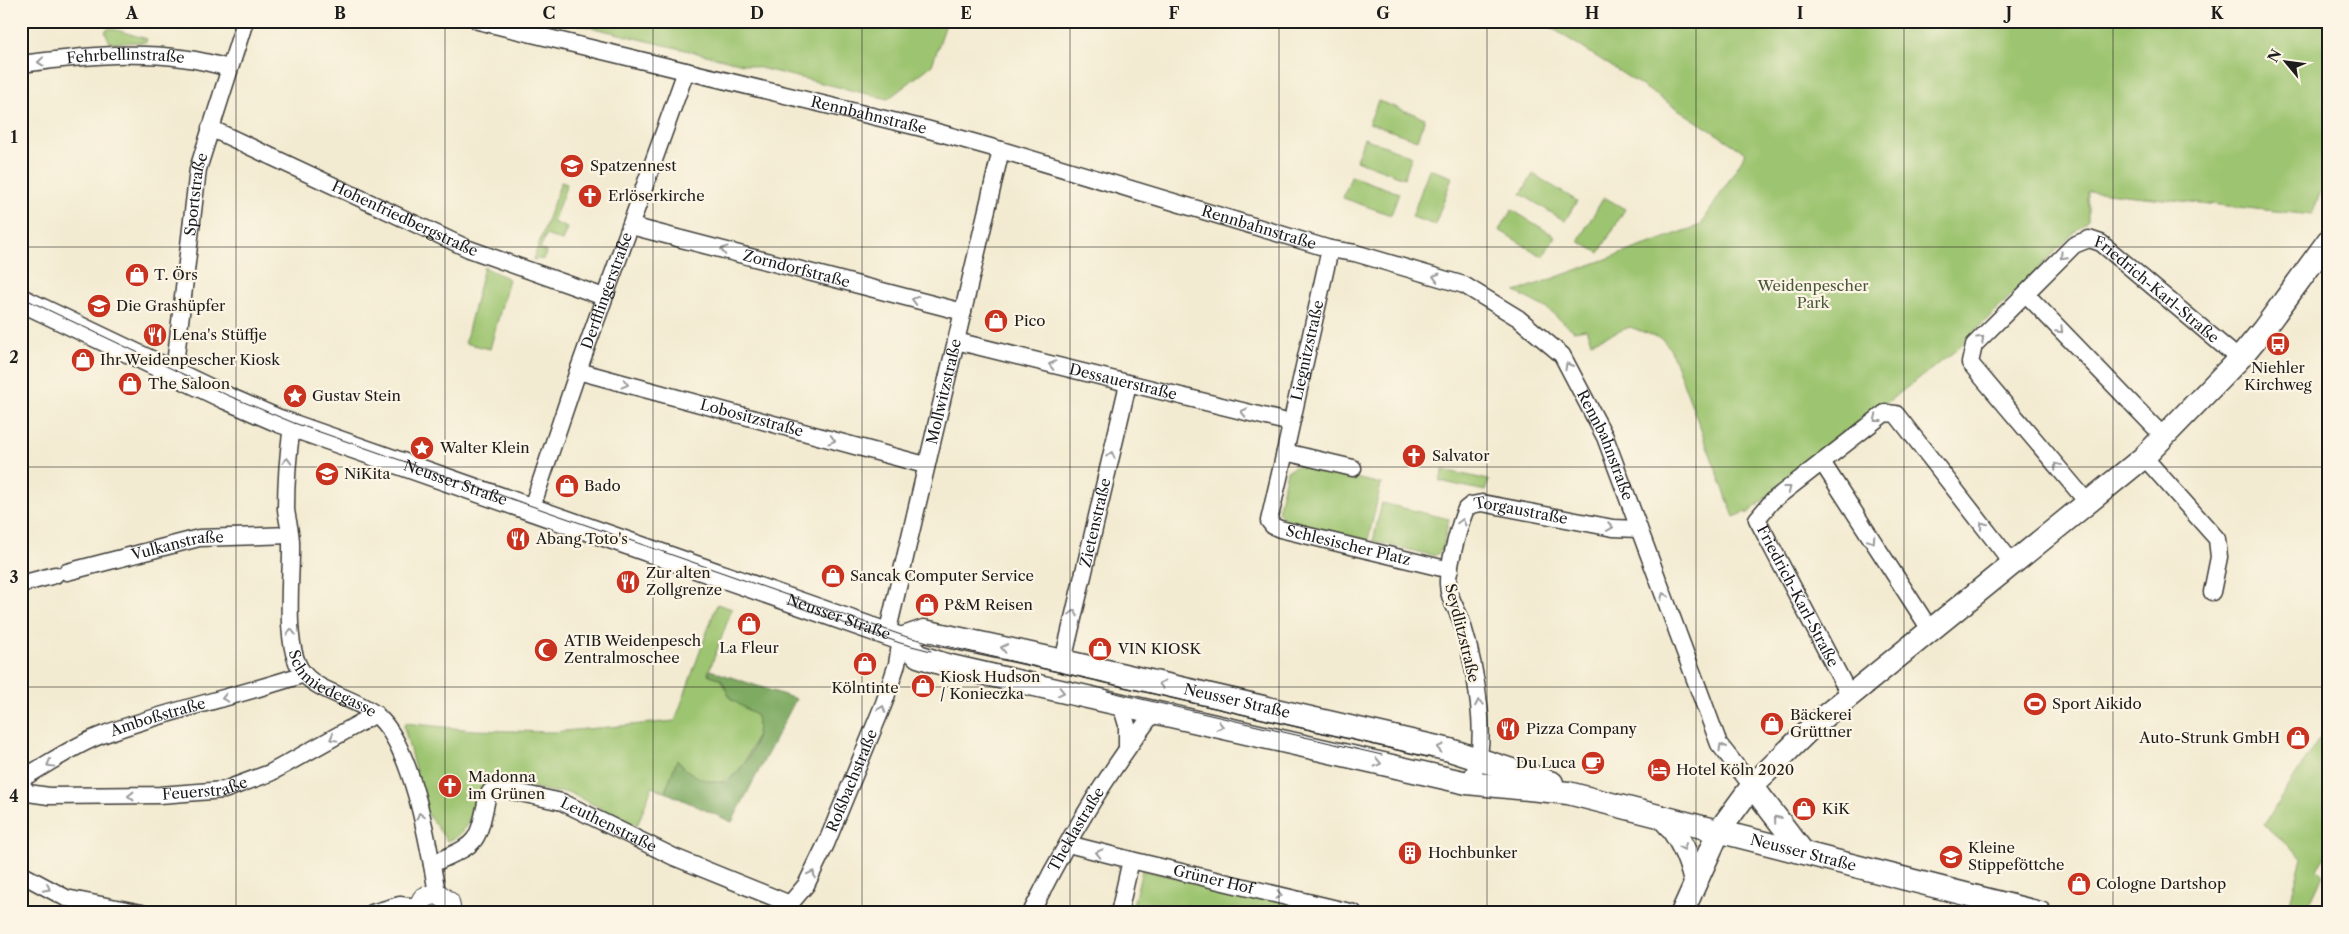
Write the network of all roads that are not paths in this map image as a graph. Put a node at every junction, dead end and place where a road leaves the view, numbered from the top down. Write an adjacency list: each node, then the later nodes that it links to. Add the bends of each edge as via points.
1 (245, 21): 4 (street, Sportstraße)
2 (478, 21): 5 (street, Rennbahnstraße)
3 (21, 64): 4 (street, Fehrbellinstraße, one-way to 3, via 201,60 145,54)
4 (228, 68): 6 (street, Sportstraße)
5 (686, 71): 7 (street, Rennbahnstraße); 8 (street, Derfflingerstraße)
6 (210, 128): 12 (street, Hohenfriedbergstraße, via 469,249); 18 (street, Sportstraße, via 198,169)
7 (1001, 150): 10 (street, Rennbahnstraße); 14 (street, Mollwitzstraße)
8 (631, 226): 12 (street, Derfflingerstraße); 14 (street, Zorndorfstraße, one-way to 8)
9 (2328, 241): 16 (main road)
10 (1330, 249): 20 (street, Liegnitzstraße); 30 (street, Rennbahnstraße, one-way to 10, via 1606,437 1562,355 1551,344 1518,318 1464,286 1355,253)
11 (2026, 294): 16 (street, Friedrich-Karl-Straße, one-way to 11, via 2093,240 2078,242); 22 (street, one-way to 22); 28 (street, Friedrich-Karl-Straße, one-way to 11, via 1970,363 1974,345)
12 (604, 297): 17 (street, Derfflingerstraße)
13 (21, 300): 18 (main road, Neusser Straße)
14 (963, 312): 15 (street, Mollwitzstraße)
15 (956, 341): 19 (street, Dessauerstraße, one-way to 15); 26 (street, Mollwitzstraße)
16 (2239, 360): 22 (main road)
17 (578, 371): 26 (street, Lobositzstraße, one-way to 26); 29 (street, Derfflingerstraße)
18 (174, 373): 21 (main road, Neusser Straße)
19 (1128, 384): 20 (street, Dessauerstraße, one-way to 19); 38 (street, Zietenstraße, one-way to 19)
20 (1291, 423): 23 (street, Liegnitzstraße)
21 (292, 426): 29 (main road, Neusser Straße); 31 (street, Schmiedegasse, one-way to 21, via 286,496)
22 (2164, 437): 24 (main road)
23 (1285, 452): 27 (street); 33 (street, Schlesischer Platz, via 1269,521 1273,526)
24 (2144, 457): 28 (main road); 35 (street, via 2217,540 2219,557)
25 (1822, 462): 32 (street, Friedrich-Karl-Straße, one-way to 25, via 1896,414 1885,413); 36 (street, one-way to 36); 40 (street, Friedrich-Karl-Straße, one-way to 25, via 1757,519 1772,501)
26 (925, 465): 37 (street, Mollwitzstraße)
27 (1352, 468)
28 (2088, 503): 32 (main road)
29 (531, 510): 37 (main road, Neusser Straße)
30 (1639, 529): 33 (street, Torgaustraße, one-way to 30, via 1463,515 1476,503 1613,528); 49 (street, Rennbahnstraße, one-way to 30, via 1719,744)
31 (290, 535): 34 (street, Vulkanstraße, via 199,538); 39 (street, Schmiedegasse, one-way to 31, via 297,663 292,640)
32 (2013, 564): 36 (main road)
33 (1450, 570): 45 (street, Seydlitzstraße, one-way to 33, via 1481,714 1465,634 1448,590)
34 (21, 584)
35 (2212, 592)
36 (1931, 631): 40 (main road)
37 (894, 637): 38 (main road, Neusser Straße, one-way to 37, via 924,632); 41 (main road, Neusser Straße, one-way to 41, via 918,656 946,665); 61 (street, Roßbachstraße, one-way to 37, via 806,885 853,781 897,664)
38 (1063, 661): 45 (main road, Neusser Straße, one-way to 38)
39 (304, 674): 43 (street, Schmiedegasse); 46 (street, Amboßstraße, one-way to 46, via 193,705 100,736)
40 (1850, 696): 49 (main road, via 1815,724)
41 (1121, 705): 42 (main road, Neusser Straße); 44 (street, via 1127,725)
42 (1154, 712): 44 (street, Theklastraße); 47 (main road, Neusser Straße, one-way to 47)
43 (376, 714): 48 (street, Feuerstraße, one-way to 48, via 270,773 224,790 160,795 49,796 28,793); 56 (street, Schmiedegasse, one-way to 43, via 403,753 393,734)
44 (1127, 748): 53 (street, Theklastraße)
45 (1478, 759): 47 (street, Seydlitzstraße, via 1473,777); 50 (main road, Neusser Straße, via 1549,781)
46 (21, 779)
47 (1467, 783): 50 (main road, Neusser Straße)
48 (21, 784)
49 (1752, 786): 52 (main road); 54 (main road, one-way to 49)
50 (1568, 793): 51 (main road, Neusser Straße)
51 (1662, 817): 52 (main road, Neusser Straße); 58 (main road, one-way to 58, via 1683,844)
52 (1719, 831): 54 (main road, Neusser Straße); 58 (main road)
53 (1068, 844): 55 (street, Grüner Hof, one-way to 53); 66 (street, Theklastraße)
54 (1803, 852): 70 (main road, Neusser Straße)
55 (1131, 860): 67 (street); 68 (street, Grüner Hof, one-way to 68)
56 (432, 864): 59 (street, Schmiedegasse); 61 (street, Leuthenstraße, via 467,848 480,835 487,798 497,788 562,802)
57 (21, 874): 60 (street, one-way to 60)
58 (1695, 882): 69 (main road)
59 (437, 893): 62 (street, via 427,895); 63 (street, Schmiedegasse, via 446,898)
60 (67, 905): 64 (street)
61 (786, 908)
62 (419, 910): 65 (street, via 400,905)
63 (452, 912)
64 (142, 913)
65 (372, 913)
66 (1031, 913)
67 (1119, 913)
68 (1354, 913)
69 (1682, 913)
70 (2040, 913)

